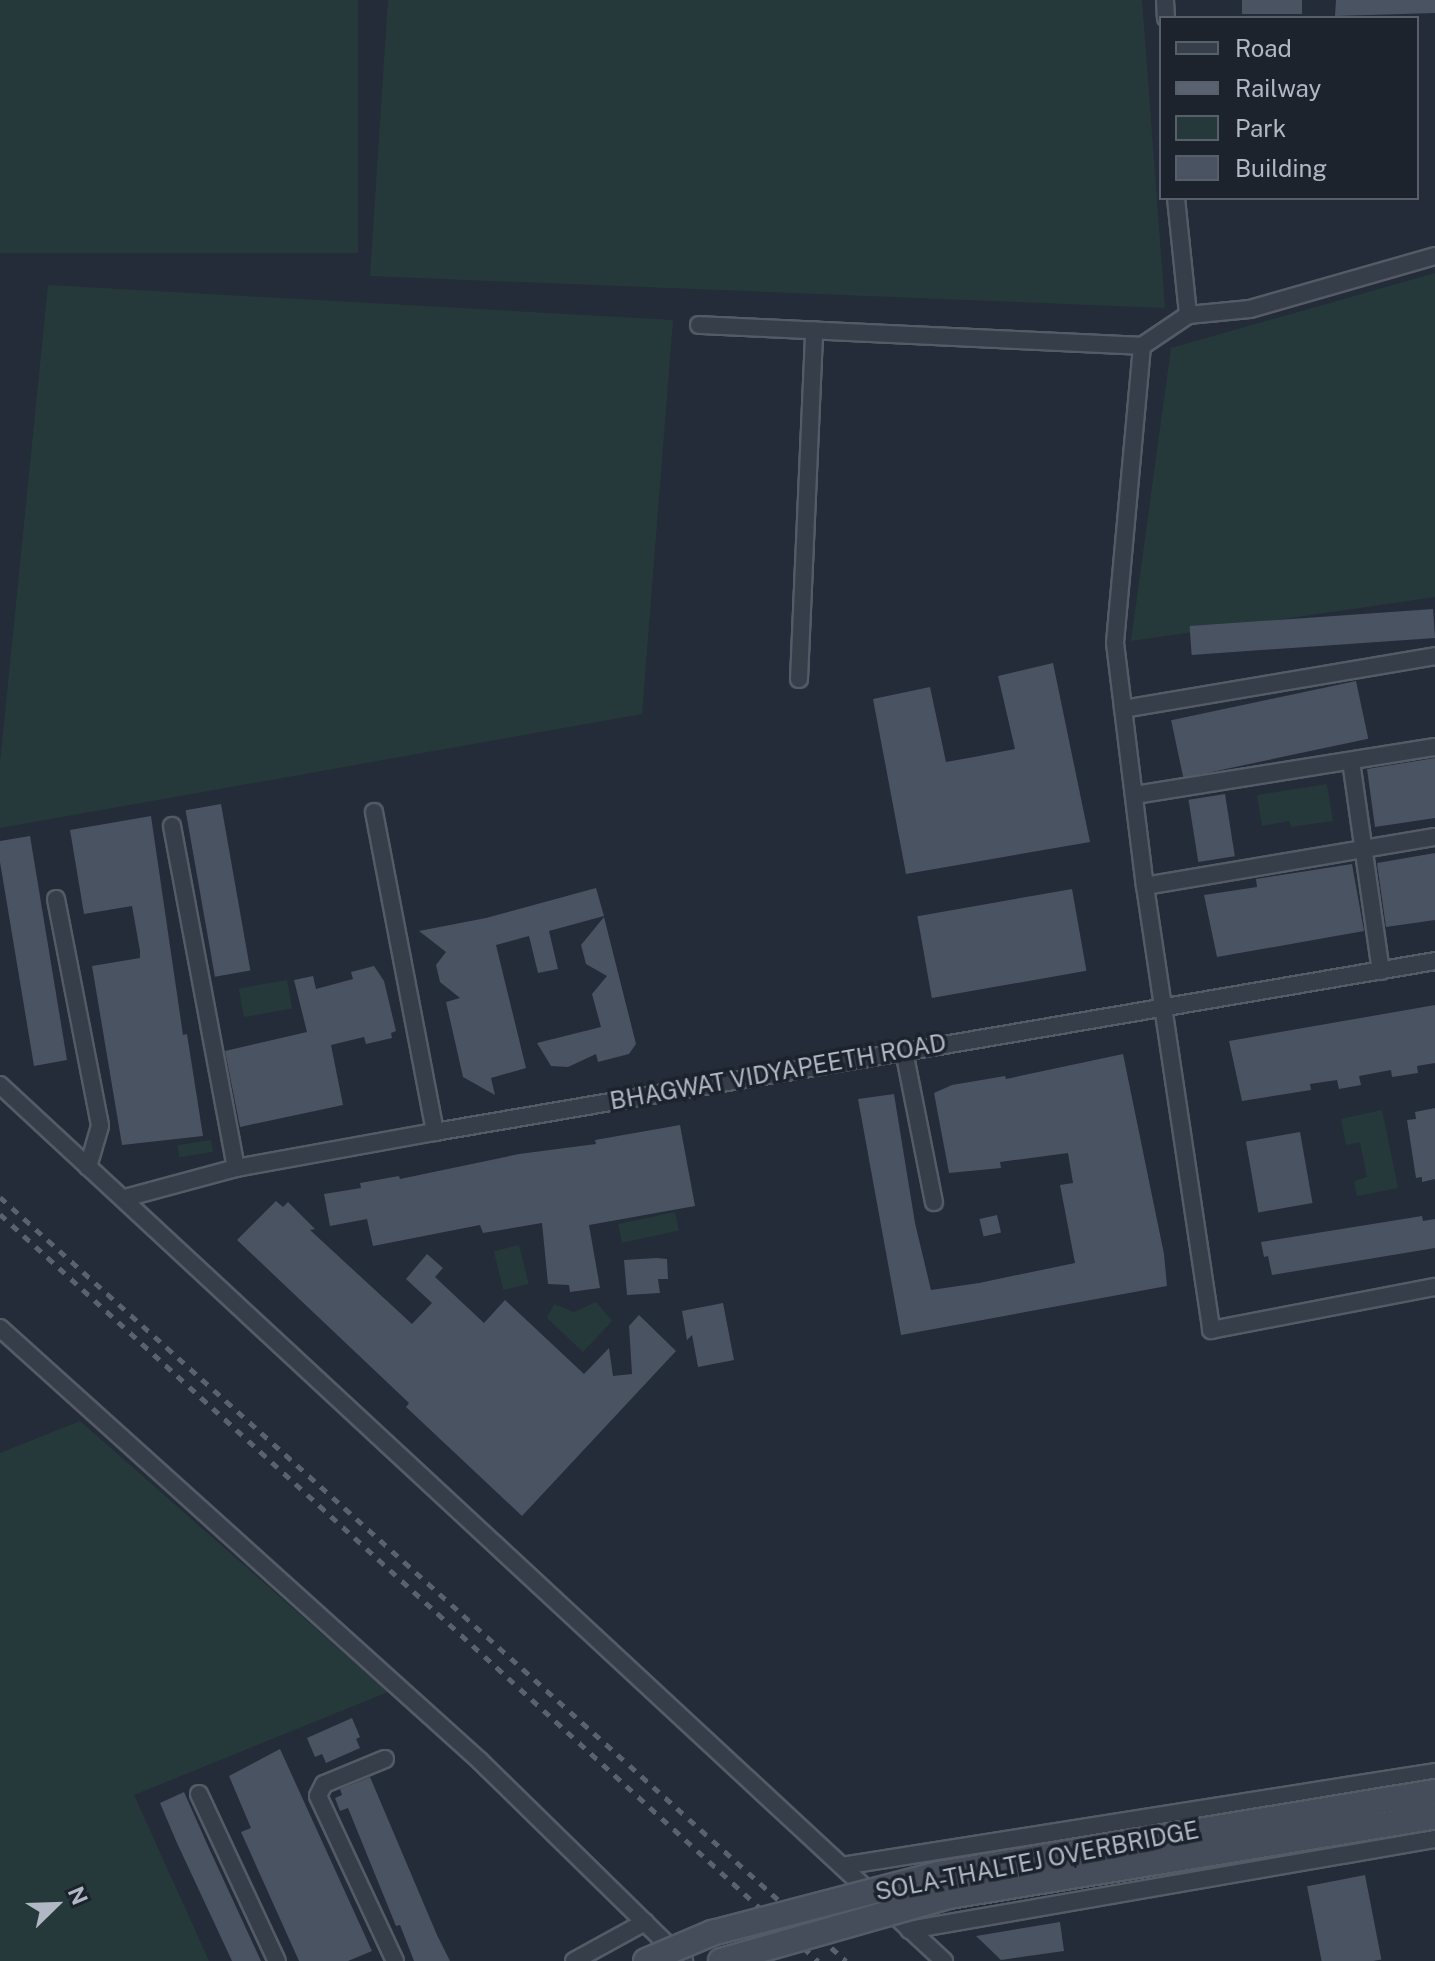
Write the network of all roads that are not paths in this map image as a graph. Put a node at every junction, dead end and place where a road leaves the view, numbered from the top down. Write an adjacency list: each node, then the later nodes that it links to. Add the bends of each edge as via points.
1 (1176, 200): 3 (street)
2 (1435, 256): 3 (street, via 1250,309)
3 (1188, 315): 6 (street)
4 (699, 325): 5 (street)
5 (814, 330): 6 (street); 8 (street)
6 (1142, 346): 9 (street, via 1115,643)
7 (1435, 656): 9 (street)
8 (799, 679)
9 (1123, 709): 12 (street)
10 (1435, 747): 11 (street)
11 (1351, 761): 12 (street); 16 (street)
12 (1135, 795): 17 (street)
13 (374, 812): 24 (street)
14 (172, 826): 26 (street)
15 (1435, 837): 16 (street)
16 (1364, 849): 17 (street); 20 (street)
17 (1145, 886): 21 (street)
18 (56, 899): 25 (street, via 100,1126)
19 (1435, 961): 20 (street, BHAGWAT VIDYAPEETH ROAD)
20 (1381, 971): 21 (street, BHAGWAT VIDYAPEETH ROAD)
21 (1165, 1008): 22 (street, BHAGWAT VIDYAPEETH ROAD); 29 (street, via 1211,1330)
22 (904, 1051): 24 (street, BHAGWAT VIDYAPEETH ROAD); 28 (street)
23 (0, 1085): 25 (street)
24 (435, 1132): 26 (street, BHAGWAT VIDYAPEETH ROAD)
25 (88, 1167): 27 (street)
26 (236, 1168): 27 (street, BHAGWAT VIDYAPEETH ROAD)
27 (125, 1198): 37 (street)
28 (934, 1202)
29 (1435, 1287)
30 (0, 1328): 38 (street, via 480,1761)
31 (385, 1759): 41 (street, via 324,1784 318,1796)
32 (1435, 1772): 37 (street)
33 (1435, 1792): 43 (street, SOLA-THALTEJ OVERBRIDGE, bridge, via 939,1874 712,1933)
34 (199, 1794): 40 (street)
35 (1435, 1816): 45 (street, SOLA-THALTEJ OVERBRIDGE, bridge, via 949,1896)
36 (1435, 1839): 39 (street)
37 (842, 1866): 39 (street)
38 (645, 1922): 42 (street); 44 (street)
39 (909, 1930): 46 (street)
40 (277, 1961)
41 (395, 1961)
42 (574, 1961)
43 (646, 1961)
44 (684, 1961)
45 (721, 1961)
46 (944, 1961)

